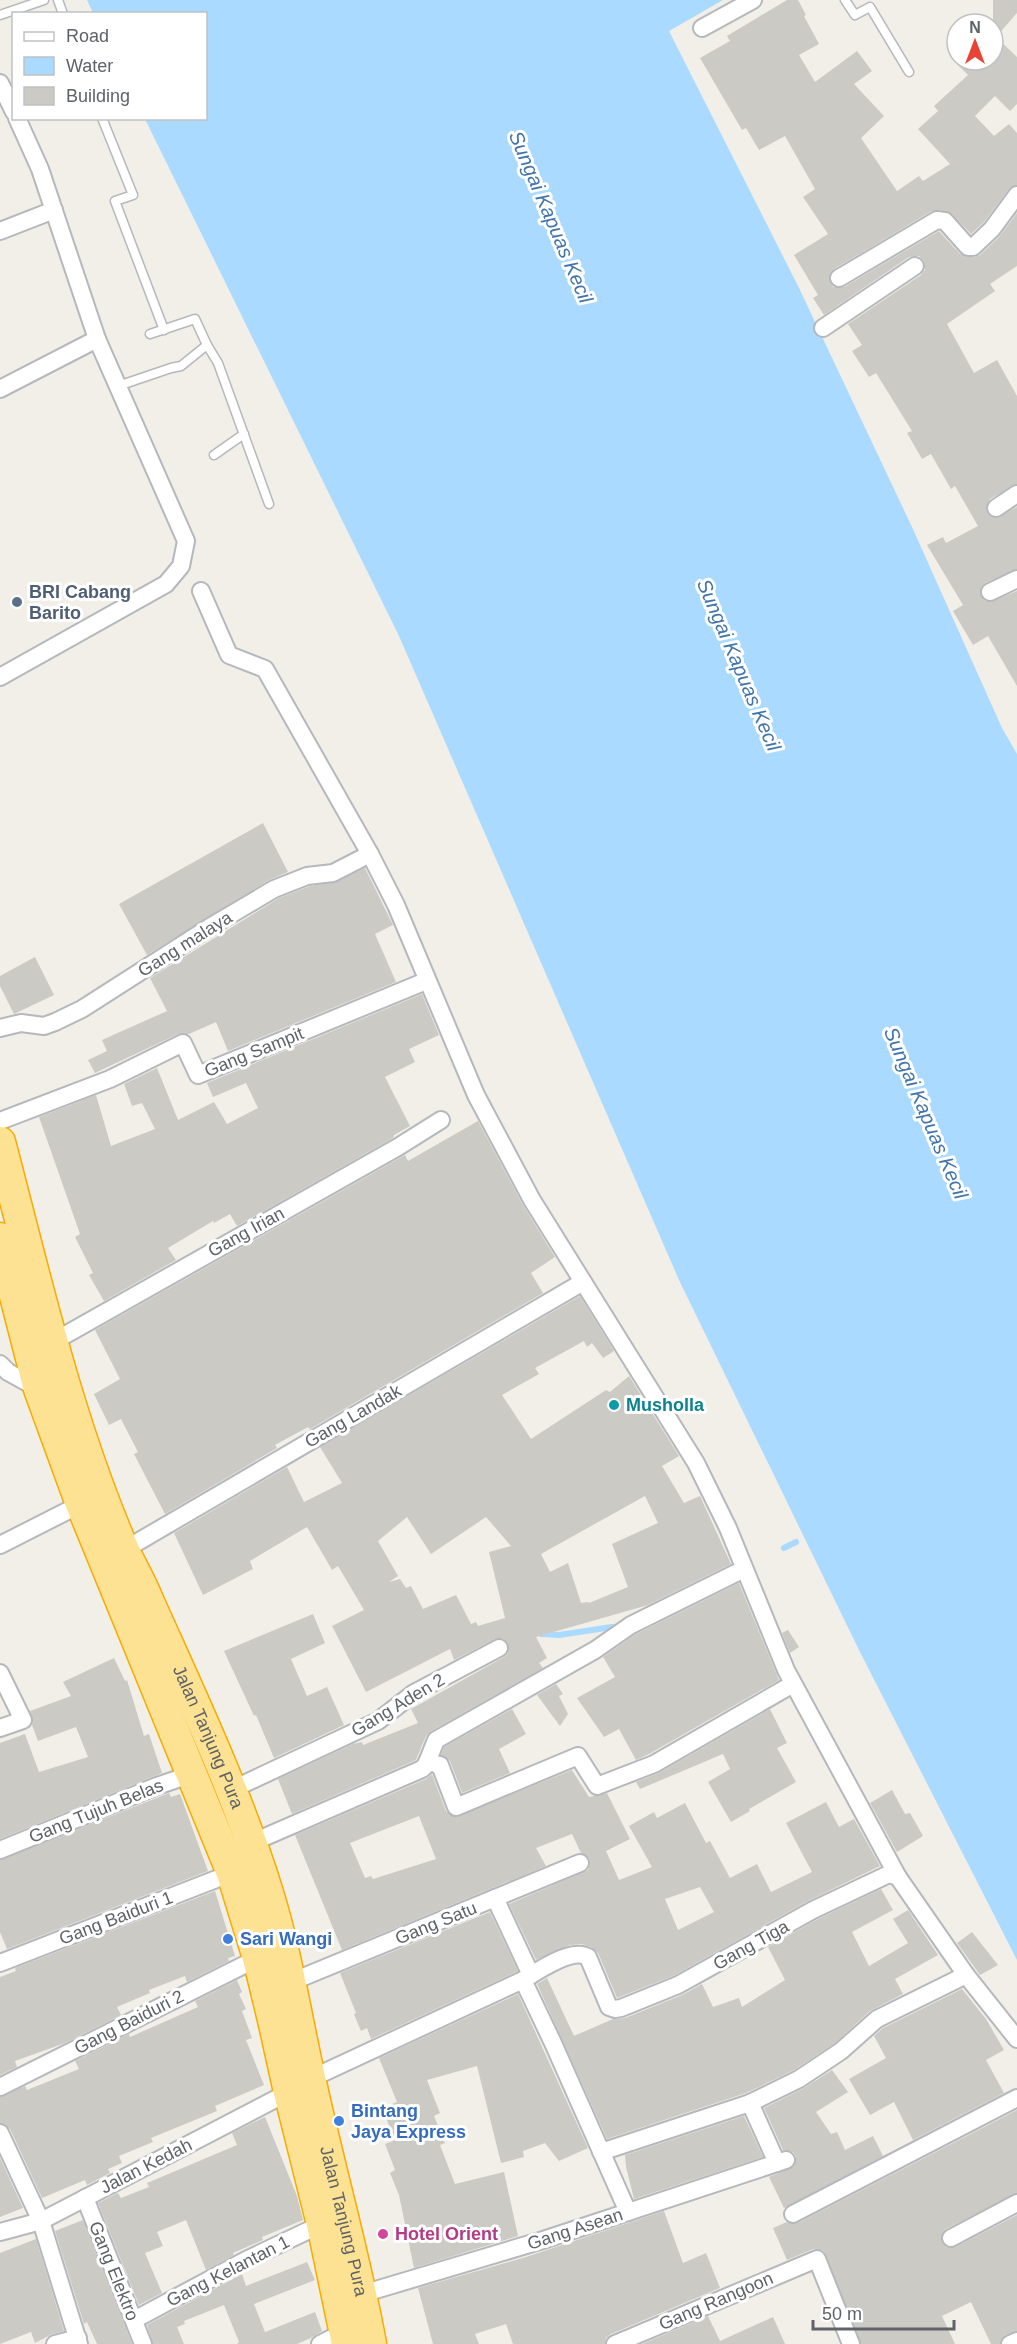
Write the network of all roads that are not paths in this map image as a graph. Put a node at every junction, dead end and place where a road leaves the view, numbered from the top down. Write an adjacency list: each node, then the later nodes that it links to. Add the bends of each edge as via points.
1 (44, 0): 4 (lane)
2 (753, 0): 5 (street)
3 (845, 0): 6 (lane, via 855,15 870,7)
4 (0, 15)
5 (702, 28)
6 (909, 72)
7 (0, 83): 8 (street)
8 (12, 108)
9 (18, 120): 12 (street)
10 (103, 120): 17 (lane, via 133,195 115,201)
11 (1017, 195): 15 (street, via 973,247 968,247 945,221 937,220)
12 (54, 210): 13 (street); 19 (street)
13 (0, 231)
14 (915, 266): 16 (street)
15 (839, 278)
16 (823, 328)
17 (164, 330): 18 (lane); 20 (lane, via 195,319)
18 (150, 334)
19 (97, 339): 21 (street); 22 (street)
20 (207, 345): 21 (lane, via 181,366); 23 (lane, via 218,363)
21 (118, 386): 31 (street, via 186,541 181,566 166,584)
22 (0, 389)
23 (244, 435): 24 (lane); 26 (lane)
24 (214, 455)
25 (1017, 495): 27 (street)
26 (269, 504)
27 (996, 508)
28 (1017, 579): 30 (street)
29 (201, 591): 32 (street, via 229,655 265,669)
30 (990, 592)
31 (0, 677)
32 (370, 854): 33 (street, via 396,905); 34 (street, Gang malaya, via 333,873 307,876 274,889 55,1022)
33 (426, 981): 36 (street, Gang Sampit, via 198,1076 183,1043 110,1079); 39 (street, via 476,1095 532,1200)
34 (0, 1028)
35 (441, 1120): 40 (street, Gang Irian)
36 (0, 1121)
37 (0, 1142): 40 (highway, Jalan Tanjung Pura)
38 (0, 1238): 42 (highway, Jalan Tanjung Pura)
39 (583, 1282): 45 (street, Gang Landak); 50 (street, via 696,1463 728,1528)
40 (51, 1343): 45 (highway, Jalan Tanjung Pura, via 83,1446)
41 (0, 1364): 42 (street)
42 (39, 1389): 43 (highway, Jalan Tanjung Pura)
43 (81, 1504): 44 (street); 47 (highway, Jalan Tanjung Pura)
44 (0, 1545)
45 (124, 1550): 47 (highway, Jalan Tanjung Pura)
46 (736, 1573): 52 (street, via 631,1625 595,1650 436,1740)
47 (141, 1615): 53 (highway, Jalan Tanjung Pura); 54 (highway, Jalan Tanjung Pura)
48 (499, 1648): 54 (street, Gang Aden 2, via 414,1693 378,1721)
49 (0, 1673): 51 (street, via 23,1720)
50 (793, 1684): 52 (street, via 654,1764 597,1786 578,1756 456,1807 440,1765); 59 (street)
51 (0, 1728)
52 (427, 1762): 55 (street, via 422,1769)
53 (192, 1774): 56 (street, Gang Tujuh Belas); 58 (highway, Jalan Tanjung Pura)
54 (231, 1790): 55 (highway, Jalan Tanjung Pura)
55 (251, 1843): 65 (highway, Jalan Tanjung Pura)
56 (0, 1850)
57 (580, 1863): 60 (street, Gang Satu)
58 (232, 1872): 61 (highway, Jalan Tanjung Pura); 62 (street, Gang Baiduri 1)
59 (898, 1877): 63 (street); 64 (street, Gang Tiga, via 889,1874 813,1910 678,1985 621,2008 609,2007 585,1955 572,1954)
60 (495, 1898): 64 (street); 65 (street, Gang Satu)
61 (258, 1958): 67 (highway, Jalan Tanjung Pura); 68 (street, Gang Baiduri 2)
62 (0, 1963)
63 (966, 1975): 66 (street); 70 (street, via 876,2019 816,2068)
64 (527, 1978): 67 (street, Gang Tiga); 72 (street)
65 (291, 1982): 67 (highway, Jalan Tanjung Pura)
66 (1017, 2039)
67 (299, 2086): 73 (street, Jalan Kedah); 78 (highway, Jalan Tanjung Pura); 81 (highway, Jalan Tanjung Pura)
68 (0, 2087)
69 (1017, 2098): 76 (street)
70 (750, 2103): 72 (street); 75 (street, Gang Asean, via 782,2161)
71 (0, 2133): 77 (street)
72 (601, 2152): 75 (street)
73 (85, 2198): 77 (street, Jalan Kedah); 82 (street, Gang Elektro)
74 (1017, 2203): 80 (street)
75 (628, 2212): 81 (street, Gang Asean)
76 (793, 2214)
77 (41, 2221): 79 (street, Jalan Kedah); 84 (street)
78 (322, 2224): 82 (street, Gang Kelantan 1); 83 (highway, Jalan Tanjung Pura)
79 (0, 2232)
80 (951, 2238)
81 (362, 2294): 88 (highway, Jalan Tanjung Pura)
82 (134, 2320): 87 (street, Gang Elektro)
83 (337, 2340)
84 (78, 2341): 86 (street)
85 (1017, 2341): 91 (street)
86 (56, 2344)
87 (143, 2344)
88 (371, 2344)
89 (615, 2344): 90 (street, Gang Rangoon, via 817,2259)
90 (851, 2344)
91 (1010, 2344)

